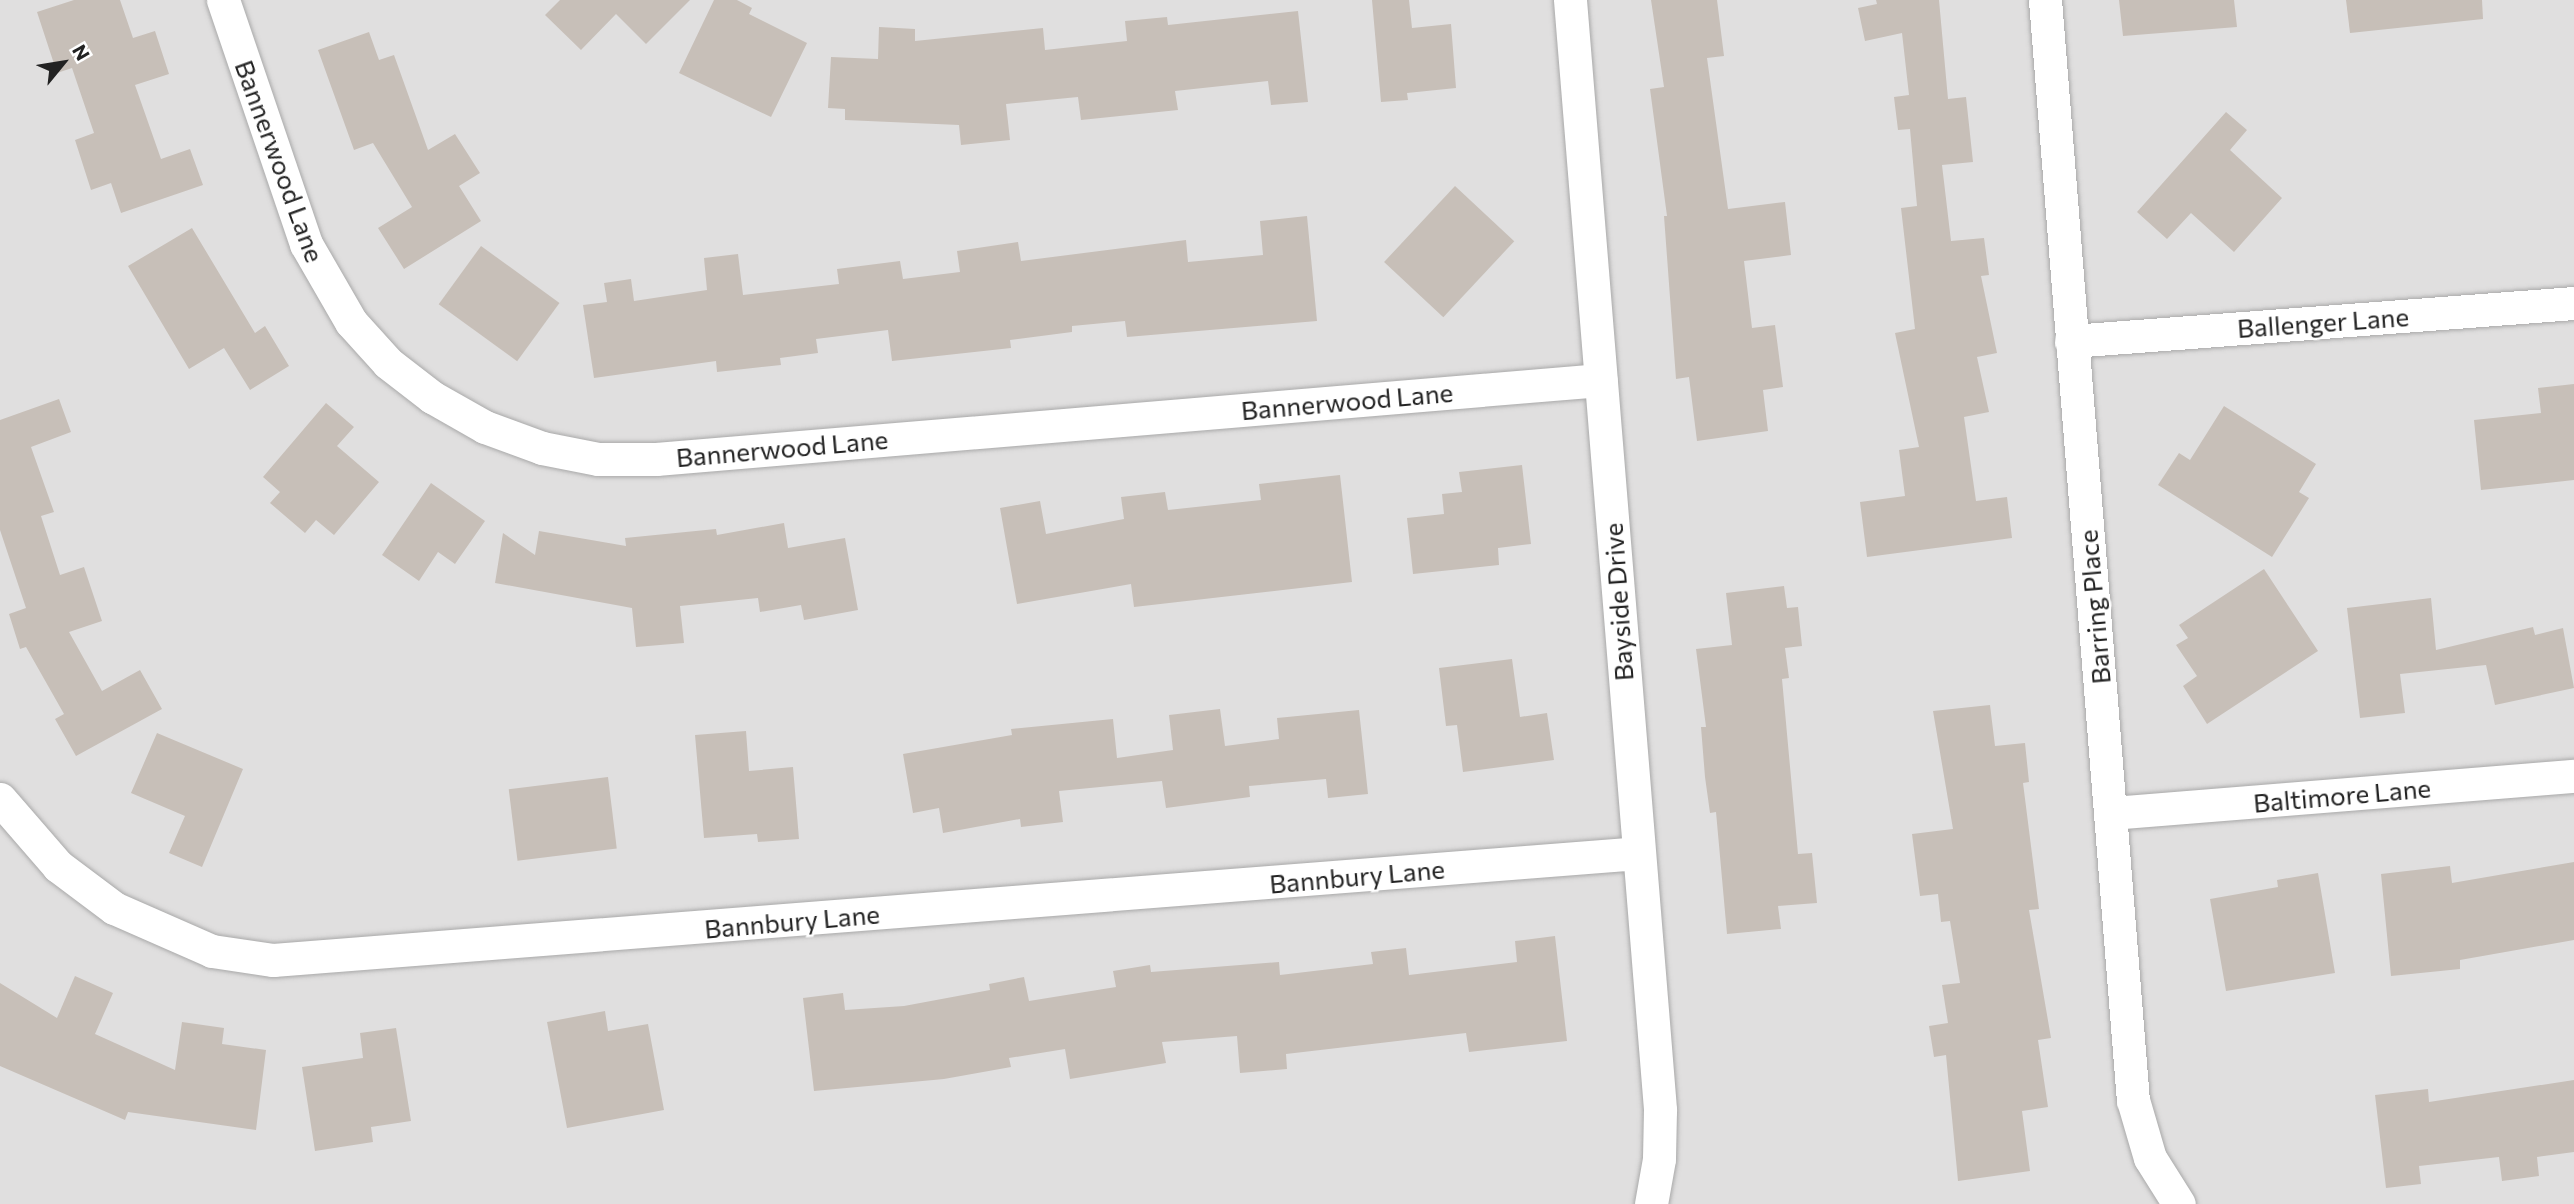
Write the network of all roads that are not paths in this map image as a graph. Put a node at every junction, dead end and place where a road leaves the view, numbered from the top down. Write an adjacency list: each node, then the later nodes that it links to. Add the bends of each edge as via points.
1 (223, 0): 6 (street, Bannerwood Lane, via 306,244 351,322 388,363 432,397 485,427 542,448 598,459 656,459)
2 (1570, 0): 6 (street, Bayside Drive)
3 (2045, 0): 5 (street, Barring Place)
4 (2574, 303): 5 (street, Ballenger Lane)
5 (2071, 341): 9 (street, Barring Place)
6 (1601, 380): 10 (street, Bayside Drive)
7 (2574, 776): 9 (street, Baltimore Lane)
8 (0, 799): 10 (street, Bannbury Lane, via 58,866 114,908 212,951 272,960)
9 (2111, 813): 12 (street, Barring Place, via 2133,1100 2150,1158)
10 (1638, 853): 11 (street, Bayside Drive, via 1660,1110 1659,1159)
11 (1651, 1204)
12 (2179, 1204)

